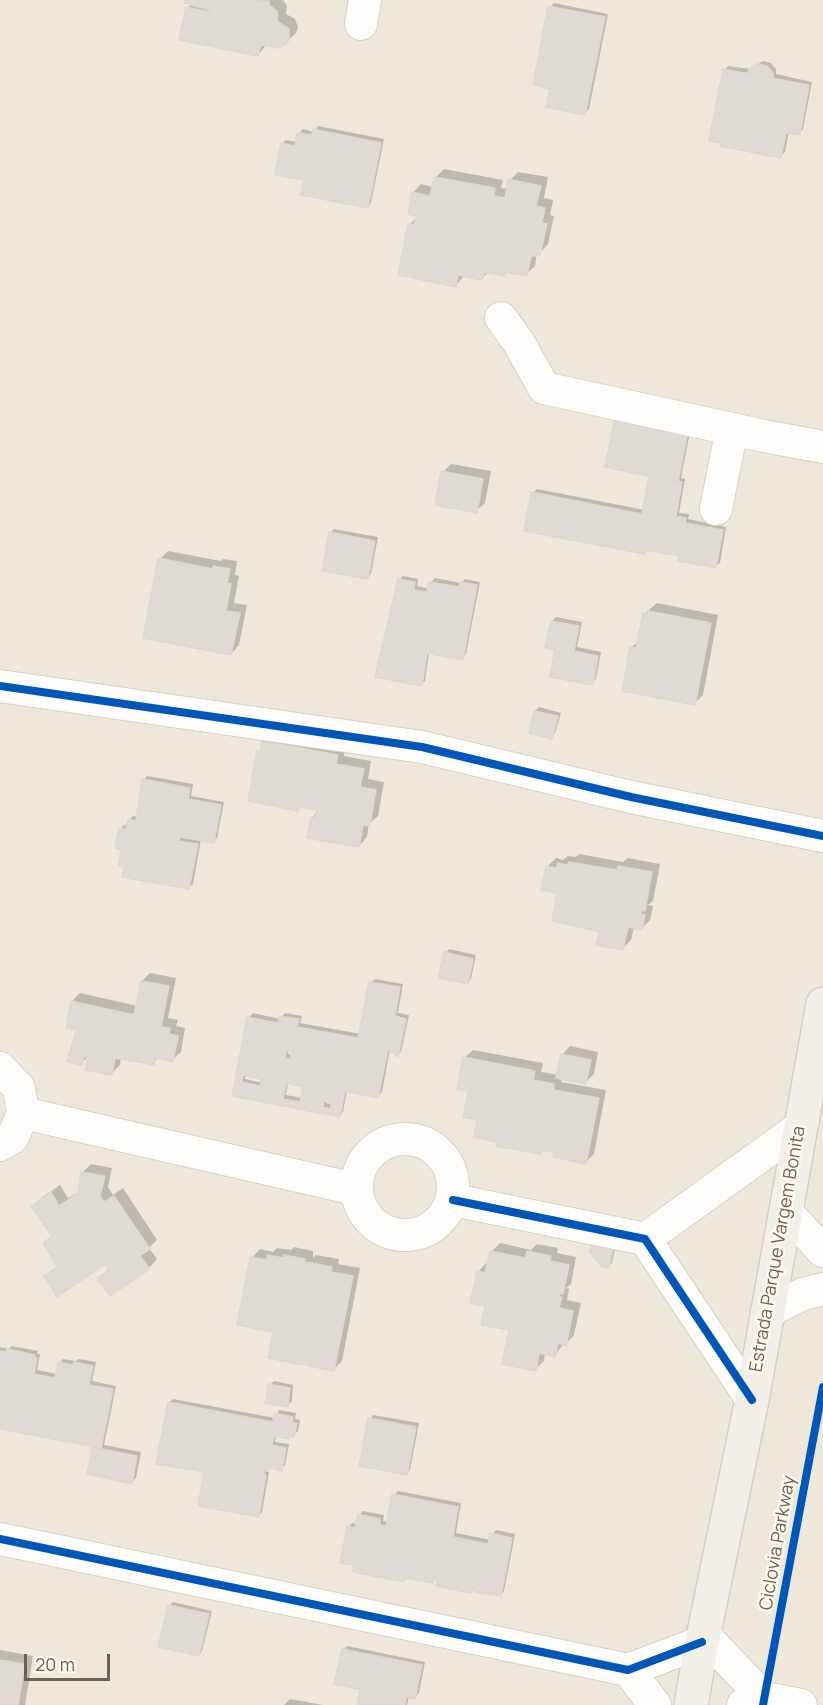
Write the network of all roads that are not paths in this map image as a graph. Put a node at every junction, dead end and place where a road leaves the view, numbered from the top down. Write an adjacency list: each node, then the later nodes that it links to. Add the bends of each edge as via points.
1 (501, 318): 2 (street, via 544,388)
2 (732, 429): 3 (street); 4 (street)
3 (823, 447)
4 (716, 509)
5 (0, 686): 6 (street, via 422,747 631,797)
6 (823, 836)
7 (823, 1004): 10 (main road, Estrada Parque Vargem Bonita)
8 (0, 1068): 9 (street, via 20,1088)
9 (23, 1113): 11 (street, via 13,1137); 12 (street)
10 (799, 1128): 14 (main road, Estrada Parque Vargem Bonita); 15 (street)
11 (0, 1145)
12 (356, 1189): 13 (street, via 364,1215 386,1233 413,1236 438,1224); 13 (street, via 362,1162 383,1144 410,1138 436,1149 452,1172)
13 (453, 1200): 15 (street)
14 (787, 1213): 16 (street); 18 (main road, Estrada Parque Vargem Bonita)
15 (645, 1239): 19 (street)
16 (823, 1251)
17 (823, 1289): 18 (street)
18 (767, 1312): 19 (main road, Estrada Parque Vargem Bonita)
19 (752, 1400): 21 (main road, Estrada Parque Vargem Bonita)
20 (0, 1539): 22 (street)
21 (703, 1638): 22 (street); 23 (street); 25 (main road, Estrada Parque Vargem Bonita)
22 (628, 1670): 24 (street)
23 (754, 1701): 26 (street)
24 (655, 1705)
25 (691, 1705)
26 (801, 1705)

